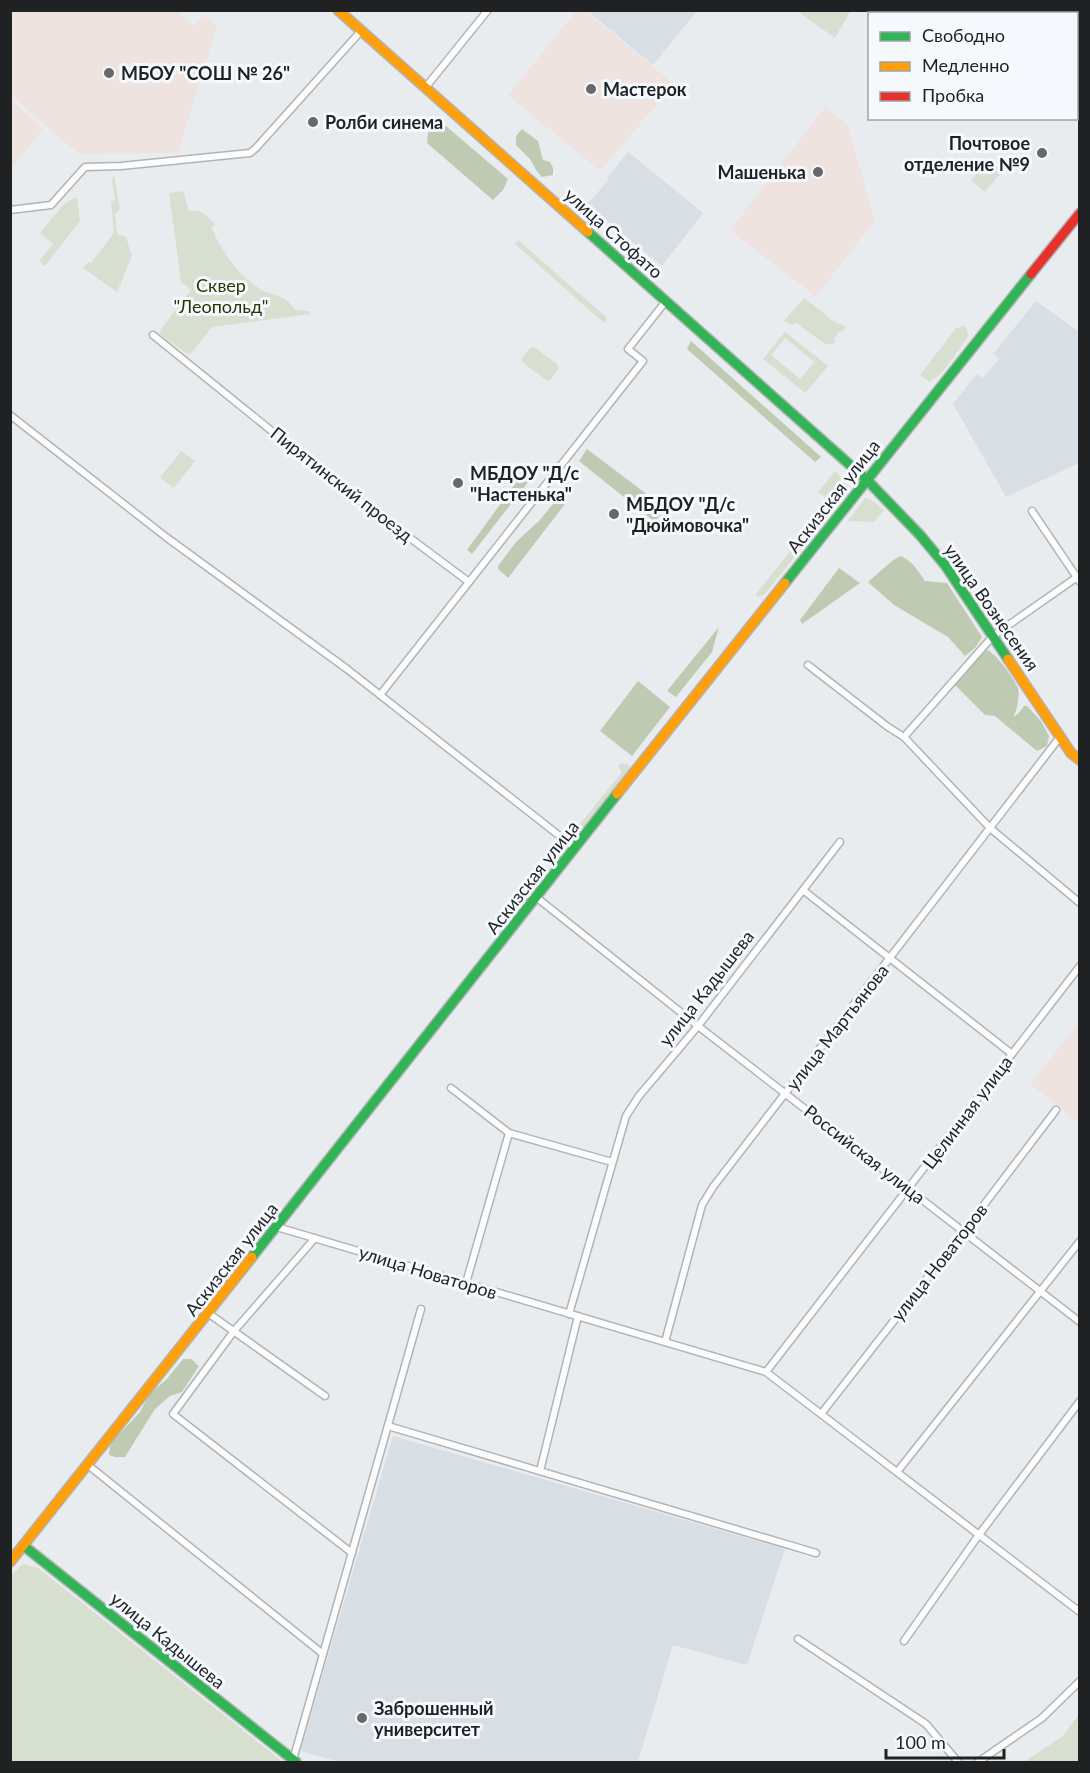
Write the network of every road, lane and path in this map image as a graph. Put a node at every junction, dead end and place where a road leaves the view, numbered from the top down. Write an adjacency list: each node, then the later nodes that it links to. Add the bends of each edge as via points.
1 (338, 10): 3 (main road, улица Стофато)
2 (488, 10): 4 (street)
3 (361, 31): 4 (main road, улица Стофато); 5 (street, via 250,153 85,167 51,205)
4 (425, 88): 7 (main road, улица Стофато)
5 (10, 210)
6 (1080, 213): 10 (main road, Аскизская улица)
7 (666, 301): 10 (main road, улица Стофато); 13 (street, via 627,349 643,361)
8 (153, 335): 13 (street, Пирятинский проезд, via 331,479)
9 (10, 415): 16 (street, via 166,537)
10 (867, 480): 14 (main road, улица Вознесения, via 920,535); 22 (main road, Аскизская улица)
11 (1032, 512): 12 (street)
12 (1078, 578): 14 (street)
13 (469, 582): 16 (street)
14 (993, 636): 17 (street); 18 (main road, улица Вознесения)
15 (808, 665): 17 (street)
16 (380, 695): 22 (street)
17 (904, 737): 20 (street)
18 (1060, 737): 19 (main road, улица Вознесения); 20 (street, улица Мартьянова)
19 (1080, 760)
20 (990, 828): 25 (street); 26 (street, улица Мартьянова)
21 (840, 842): 23 (street, улица Кадышева)
22 (576, 848): 24 (main road, Аскизская улица)
23 (803, 890): 26 (street); 28 (street, улица Кадышева)
24 (537, 897): 28 (street, Российская улица); 36 (main road, Аскизская улица)
25 (1080, 903)
26 (890, 958): 29 (street); 31 (street, улица Мартьянова)
27 (1080, 966): 29 (street, Целинная улица)
28 (698, 1026): 31 (street, Российская улица); 34 (street, улица Кадышева, via 626,1116)
29 (1012, 1054): 35 (street, Целинная улица)
30 (451, 1088): 33 (street)
31 (785, 1093): 35 (street, Российская улица); 48 (street, улица Мартьянова, via 702,1205)
32 (1056, 1110): 37 (street, улица Новаторов)
33 (509, 1133): 34 (street); 40 (street)
34 (612, 1162): 44 (street, улица Кадышева)
35 (909, 1188): 37 (street, Российская улица); 49 (street, Целинная улица)
36 (277, 1227): 38 (street, улица Новаторов); 43 (main road, Аскизская улица)
37 (964, 1231): 41 (street, Российская улица); 52 (street, улица Новаторов)
38 (315, 1238): 40 (street, улица Новаторов); 47 (street)
39 (1080, 1241): 41 (street)
40 (466, 1283): 44 (street, улица Новаторов)
41 (1040, 1291): 46 (street, Российская улица); 56 (street)
42 (421, 1309): 53 (street, улица Кадышева)
43 (208, 1313): 47 (street); 54 (main road, Аскизская улица)
44 (569, 1314): 45 (street, улица Новаторов)
45 (578, 1316): 48 (street, улица Новаторов); 55 (street)
46 (1080, 1322)
47 (234, 1331): 50 (street); 59 (street, via 173,1414)
48 (665, 1342): 49 (street, улица Новаторов)
49 (766, 1372): 52 (street, улица Новаторов)
50 (324, 1396)
51 (1080, 1401): 57 (street)
52 (821, 1414): 56 (street, улица Новаторов)
53 (388, 1426): 55 (street); 59 (street, улица Кадышева)
54 (88, 1465): 58 (main road, Аскизская улица); 65 (street)
55 (540, 1471): 60 (street)
56 (897, 1472): 57 (street, улица Новаторов)
57 (978, 1536): 62 (street, улица Новаторов); 64 (street)
58 (24, 1546): 61 (main road, Аскизская улица); 67 (main road, улица Кадышева)
59 (352, 1552): 65 (street, улица Кадышева)
60 (816, 1552)
61 (10, 1562)
62 (1080, 1612)
63 (798, 1639): 68 (street, via 926,1724)
64 (904, 1641)
65 (323, 1654): 67 (street, улица Кадышева)
66 (1080, 1681): 69 (street, via 1042,1718)
67 (294, 1761)
68 (958, 1762)
69 (978, 1762)

